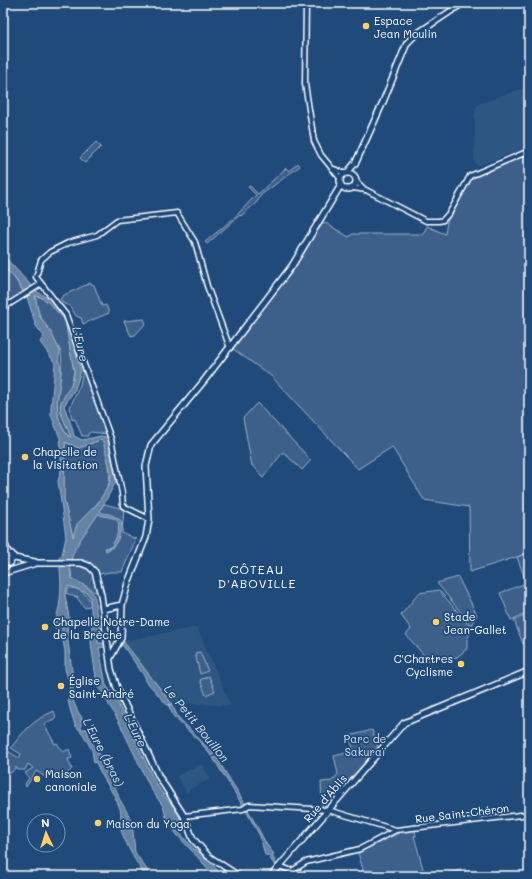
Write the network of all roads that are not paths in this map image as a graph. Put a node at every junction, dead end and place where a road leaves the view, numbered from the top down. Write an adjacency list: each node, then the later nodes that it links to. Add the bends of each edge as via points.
1 (306, 3): 4 (street, via 306,94 316,148 324,160)
2 (463, 3): 5 (main road, via 415,35 408,43)
3 (529, 151): 11 (street, via 474,173 465,182 443,220 426,221)
4 (334, 168): 5 (street); 6 (street)
5 (349, 173): 6 (main road); 7 (main road)
6 (340, 178): 8 (main road)
7 (356, 181): 9 (main road); 11 (street)
8 (340, 185): 10 (main road); 12 (main road)
9 (353, 188): 10 (main road); 11 (street)
10 (346, 189): 12 (main road)
11 (366, 190)
12 (335, 197): 15 (main road, via 292,266)
13 (39, 285): 14 (street); 15 (street, via 36,274 42,260 47,254 68,243 97,235 117,220 177,213 195,242 207,286); 16 (street, via 66,315 111,439 123,506)
14 (3, 308)
15 (230, 348): 16 (main road, via 151,445 146,466)
16 (149, 519): 23 (main road, via 145,541)
17 (3, 541): 18 (main road, via 12,555)
18 (11, 560): 19 (main road); 20 (main road); 21 (main road)
19 (36, 563): 21 (main road); 24 (main road, via 85,564 95,572 100,584)
20 (3, 565)
21 (13, 569): 22 (main road)
22 (3, 573)
23 (122, 605): 24 (main road); 25 (main road, via 120,640)
24 (103, 609): 25 (main road)
25 (110, 658): 31 (main road, via 113,678 161,779)
26 (529, 671): 28 (main road)
27 (529, 674): 28 (main road)
28 (412, 719): 29 (main road, Rue d'Ablis); 29 (main road, Rue d'Ablis, via 394,733)
29 (330, 810): 31 (street, via 249,805); 32 (street); 33 (main road, Rue d'Ablis); 34 (main road, Rue d'Ablis)
30 (529, 814): 32 (street, Rue Saint-Chéron)
31 (185, 817): 35 (main road, via 193,838 204,851)
32 (396, 830): 33 (street, via 360,849 306,862 292,871)
33 (282, 867): 34 (main road, Rue d'Ablis)
34 (272, 875)
35 (240, 876)

